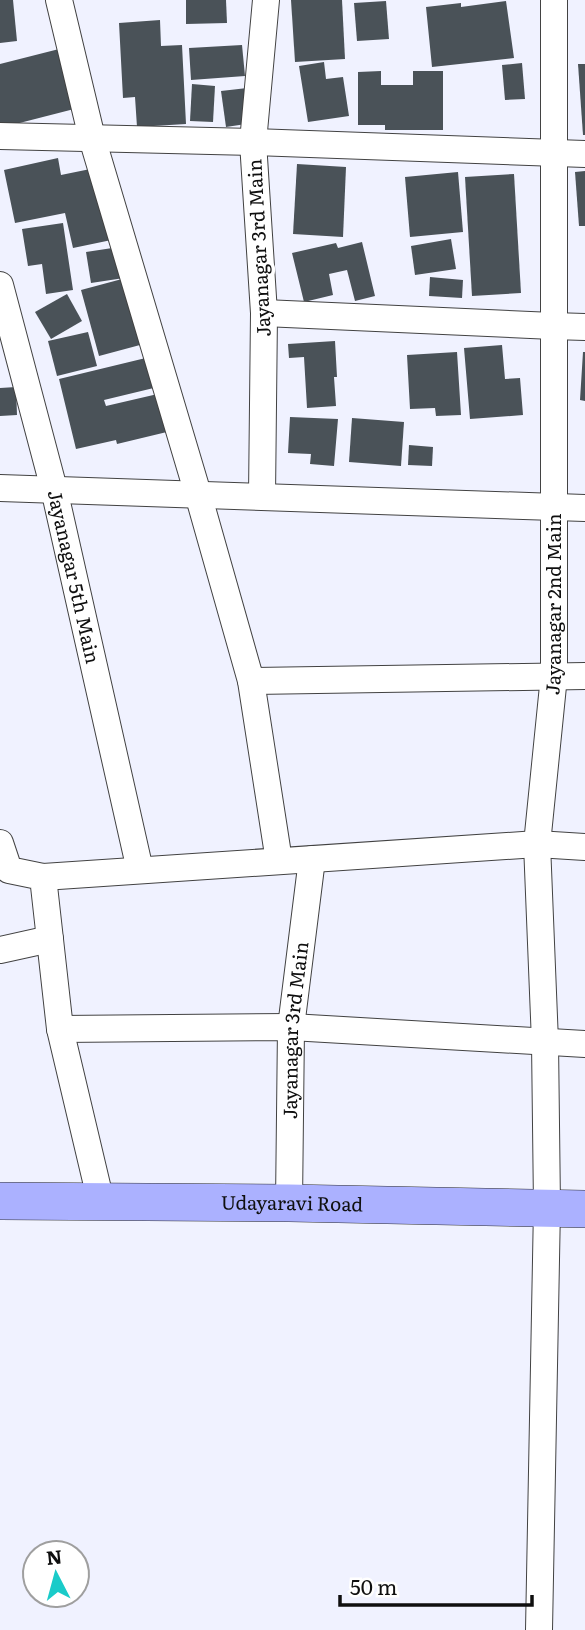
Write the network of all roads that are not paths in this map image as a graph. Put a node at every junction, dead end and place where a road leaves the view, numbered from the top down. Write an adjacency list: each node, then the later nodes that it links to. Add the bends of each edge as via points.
1 (59, 0): 5 (street)
2 (266, 0): 6 (street, Jayanagar 3rd Main)
3 (554, 0): 7 (street, Jayanagar 2nd Main)
4 (0, 136): 5 (street)
5 (92, 138): 6 (street); 15 (street)
6 (253, 142): 7 (street); 10 (street, Jayanagar 3rd Main)
7 (553, 154): 8 (street); 11 (street, Jayanagar 2nd Main)
8 (585, 154)
9 (0, 285): 14 (street, Jayanagar 5th Main)
10 (264, 313): 11 (street); 16 (street, Jayanagar 3rd Main)
11 (553, 326): 12 (street); 17 (street, Jayanagar 2nd Main)
12 (585, 327)
13 (0, 488): 14 (street)
14 (54, 489): 15 (street); 27 (street, Jayanagar 5th Main)
15 (198, 494): 16 (street); 21 (street)
16 (262, 496): 17 (street)
17 (554, 507): 18 (street); 19 (street, Jayanagar 2nd Main)
18 (585, 508)
19 (554, 676): 20 (street); 21 (street); 23 (street, Jayanagar 2nd Main)
20 (585, 676)
21 (251, 681): 26 (street)
22 (0, 843): 28 (street)
23 (537, 844): 24 (street); 25 (street); 34 (street, Jayanagar 2nd Main)
24 (585, 847)
25 (312, 859): 26 (street); 32 (street, Jayanagar 3rd Main)
26 (279, 861): 27 (street)
27 (141, 870): 29 (street)
28 (4, 871): 29 (street)
29 (43, 877): 30 (street)
30 (50, 939): 31 (street); 33 (street)
31 (0, 950)
32 (291, 1027): 33 (street); 34 (street); 38 (street, Jayanagar 3rd Main)
33 (60, 1029): 37 (street)
34 (545, 1042): 35 (street); 39 (street, Jayanagar 2nd Main)
35 (585, 1044)
36 (0, 1201): 37 (street, Udayaravi Road)
37 (101, 1202): 38 (street, Udayaravi Road)
38 (289, 1203): 39 (street, Udayaravi Road)
39 (547, 1207): 40 (street, Udayaravi Road); 41 (street, Jayanagar 2nd Main)
40 (585, 1209)
41 (539, 1630)

